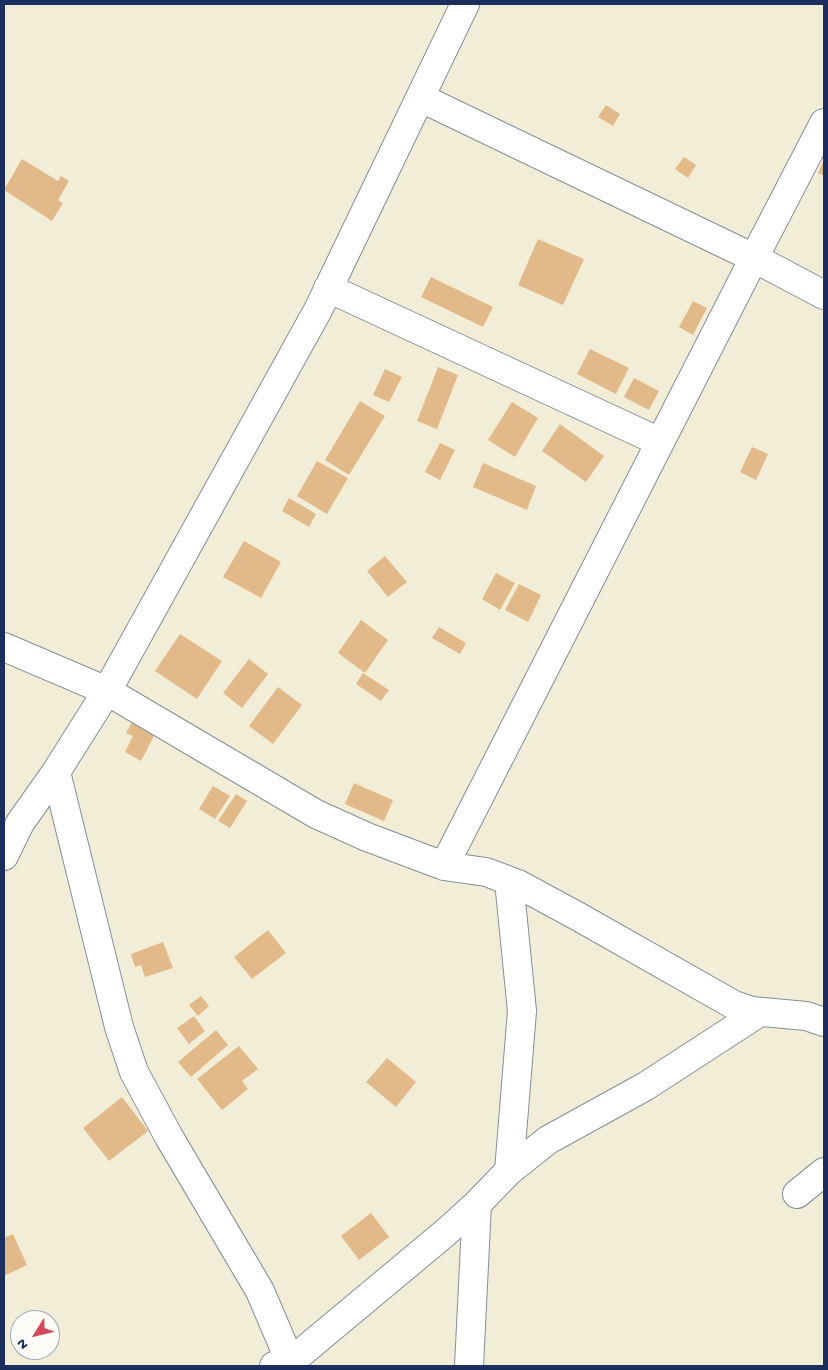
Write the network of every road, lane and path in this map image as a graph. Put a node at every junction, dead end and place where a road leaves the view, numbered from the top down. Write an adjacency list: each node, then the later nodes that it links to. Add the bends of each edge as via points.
1 (465, 4): 2 (street)
2 (421, 98): 4 (street); 5 (street)
3 (824, 123): 4 (street)
4 (754, 258): 6 (street); 7 (street)
5 (328, 288): 7 (street); 9 (street)
6 (824, 295)
7 (660, 442): 12 (street)
8 (4, 647): 9 (street)
9 (107, 691): 10 (street); 12 (street, via 316,814)
10 (56, 772): 11 (street, via 20,823); 20 (street, via 119,1027 134,1072 260,1291)
11 (4, 856)
12 (444, 866): 13 (street, via 486,872)
13 (509, 881): 14 (street, via 734,1005); 16 (street, via 522,1011)
14 (760, 1012): 15 (street, via 806,1016); 16 (street, via 646,1086 548,1140)
15 (824, 1022)
16 (509, 1171): 19 (street)
17 (824, 1172): 18 (street)
18 (797, 1194)
19 (477, 1204): 20 (street); 21 (street)
20 (285, 1365)
21 (469, 1366)

